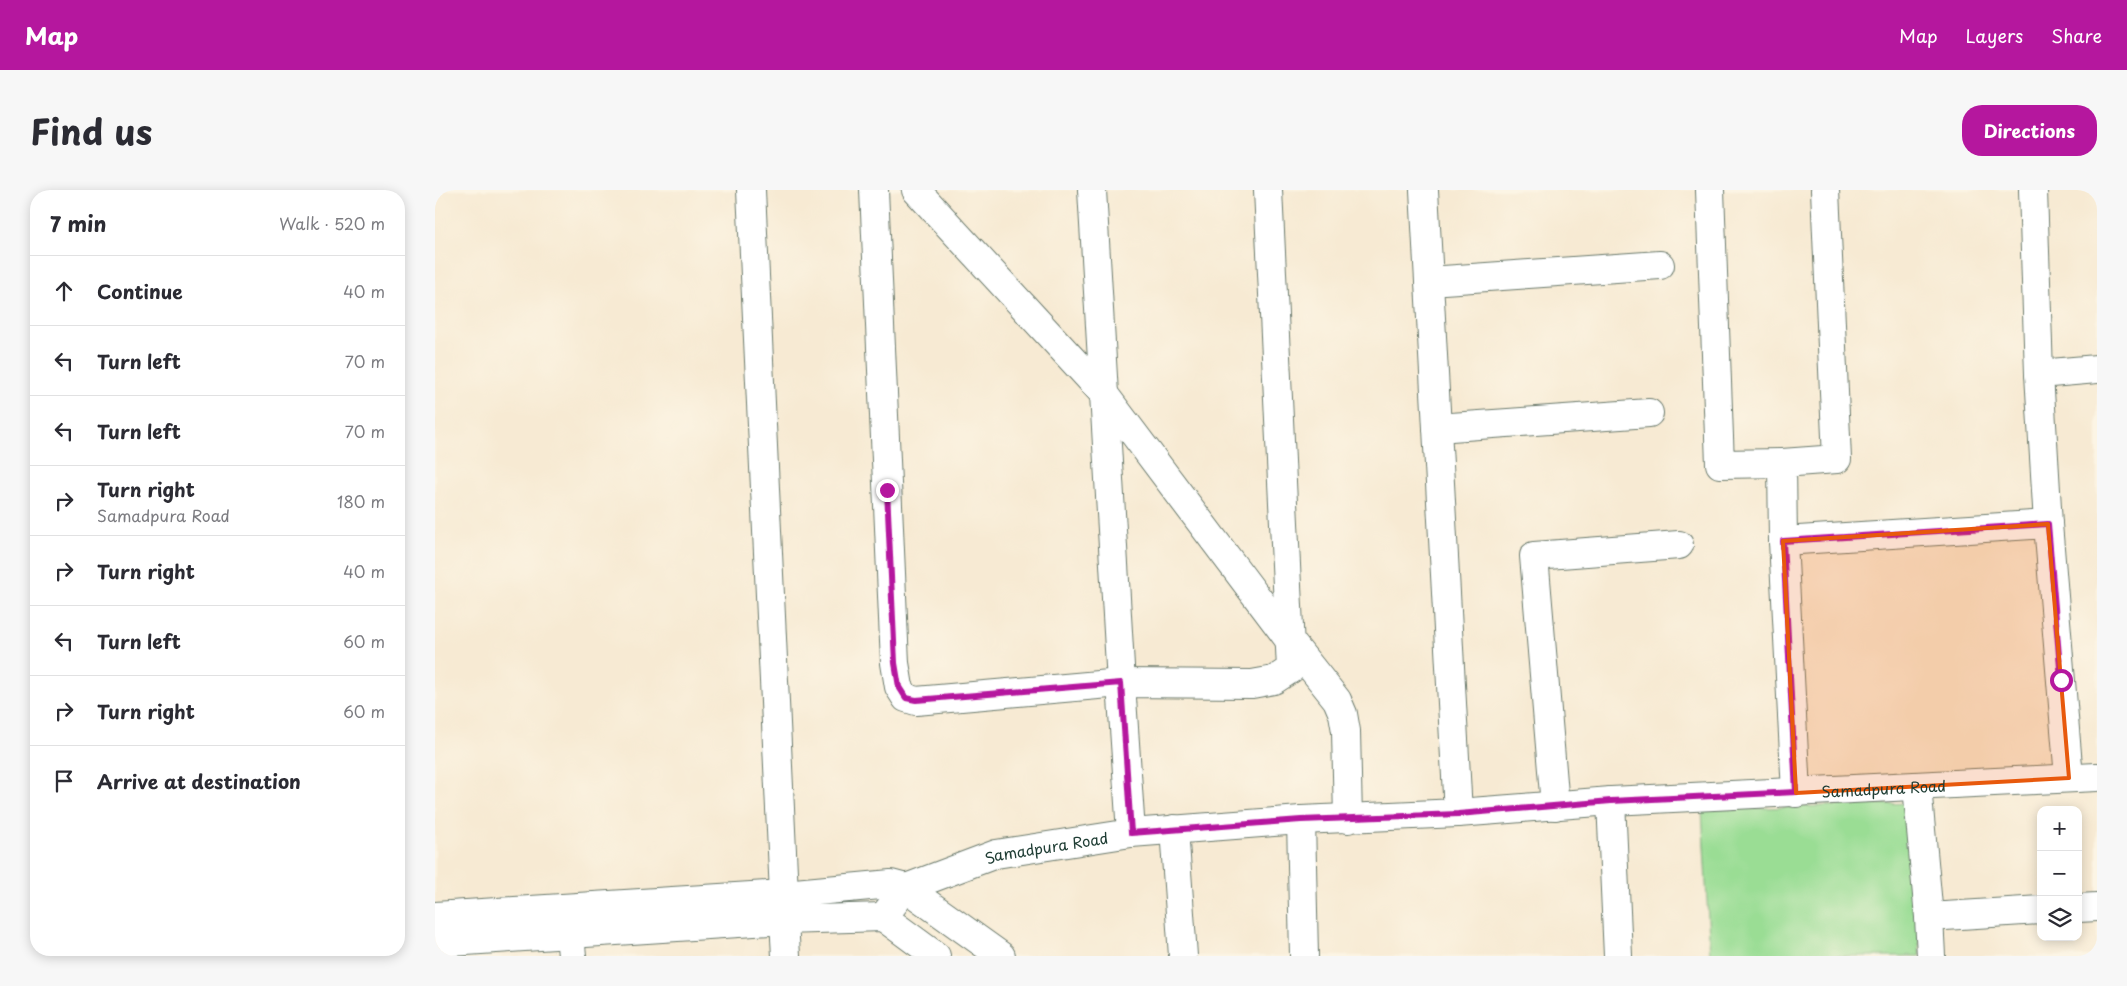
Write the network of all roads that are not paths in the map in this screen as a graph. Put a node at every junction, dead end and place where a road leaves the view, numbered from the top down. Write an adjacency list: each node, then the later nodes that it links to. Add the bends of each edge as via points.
1 (751, 190): 36 (street)
2 (874, 190): 22 (street, via 899,687 906,698 916,700)
3 (916, 190): 14 (street)
4 (1092, 190): 14 (street)
5 (1268, 190): 21 (street)
6 (1424, 190): 11 (street)
7 (1710, 190): 17 (street, via 1720,464)
8 (1825, 190): 17 (street, via 1837,459)
9 (2033, 190): 13 (street)
10 (1660, 265): 11 (street)
11 (1429, 281): 16 (street)
12 (2097, 369): 13 (street)
13 (2039, 374): 18 (street)
14 (1104, 394): 21 (street); 22 (street)
15 (1649, 413): 16 (street)
16 (1437, 428): 29 (street)
17 (1782, 462): 19 (street)
18 (2048, 524): 19 (street); 24 (street)
19 (1783, 541): 26 (street)
20 (1679, 545): 28 (street, via 1534,556)
21 (1290, 641): 22 (street, via 1291,669 1274,680 1252,684); 30 (street, via 1337,700 1343,714)
22 (1121, 683): 33 (street)
23 (2097, 777): 24 (street, Samadpura Road)
24 (2069, 778): 25 (street, Samadpura Road)
25 (1917, 786): 26 (street, Samadpura Road); 41 (street)
26 (1796, 792): 27 (street, Samadpura Road)
27 (1611, 801): 28 (street, Samadpura Road); 49 (street)
28 (1555, 806): 29 (street, Samadpura Road)
29 (1458, 814): 30 (street, Samadpura Road)
30 (1348, 819): 31 (street, Samadpura Road)
31 (1301, 820): 32 (street, Samadpura Road); 48 (street)
32 (1174, 829): 33 (street, Samadpura Road); 47 (street)
33 (1131, 833): 34 (street, Samadpura Road, via 996,854)
34 (906, 888): 36 (street, via 891,884); 40 (street); 46 (street)
35 (2097, 906): 37 (street)
36 (784, 907): 39 (street); 40 (street); 43 (street); 44 (street)
37 (2082, 908)
38 (2037, 910): 41 (street)
39 (435, 916)
40 (883, 917): 45 (street)
41 (1929, 917): 50 (street)
42 (435, 943): 43 (street)
43 (571, 945)
44 (786, 956)
45 (936, 956)
46 (1001, 956)
47 (1183, 956)
48 (1304, 956)
49 (1618, 956)
50 (1931, 956)

